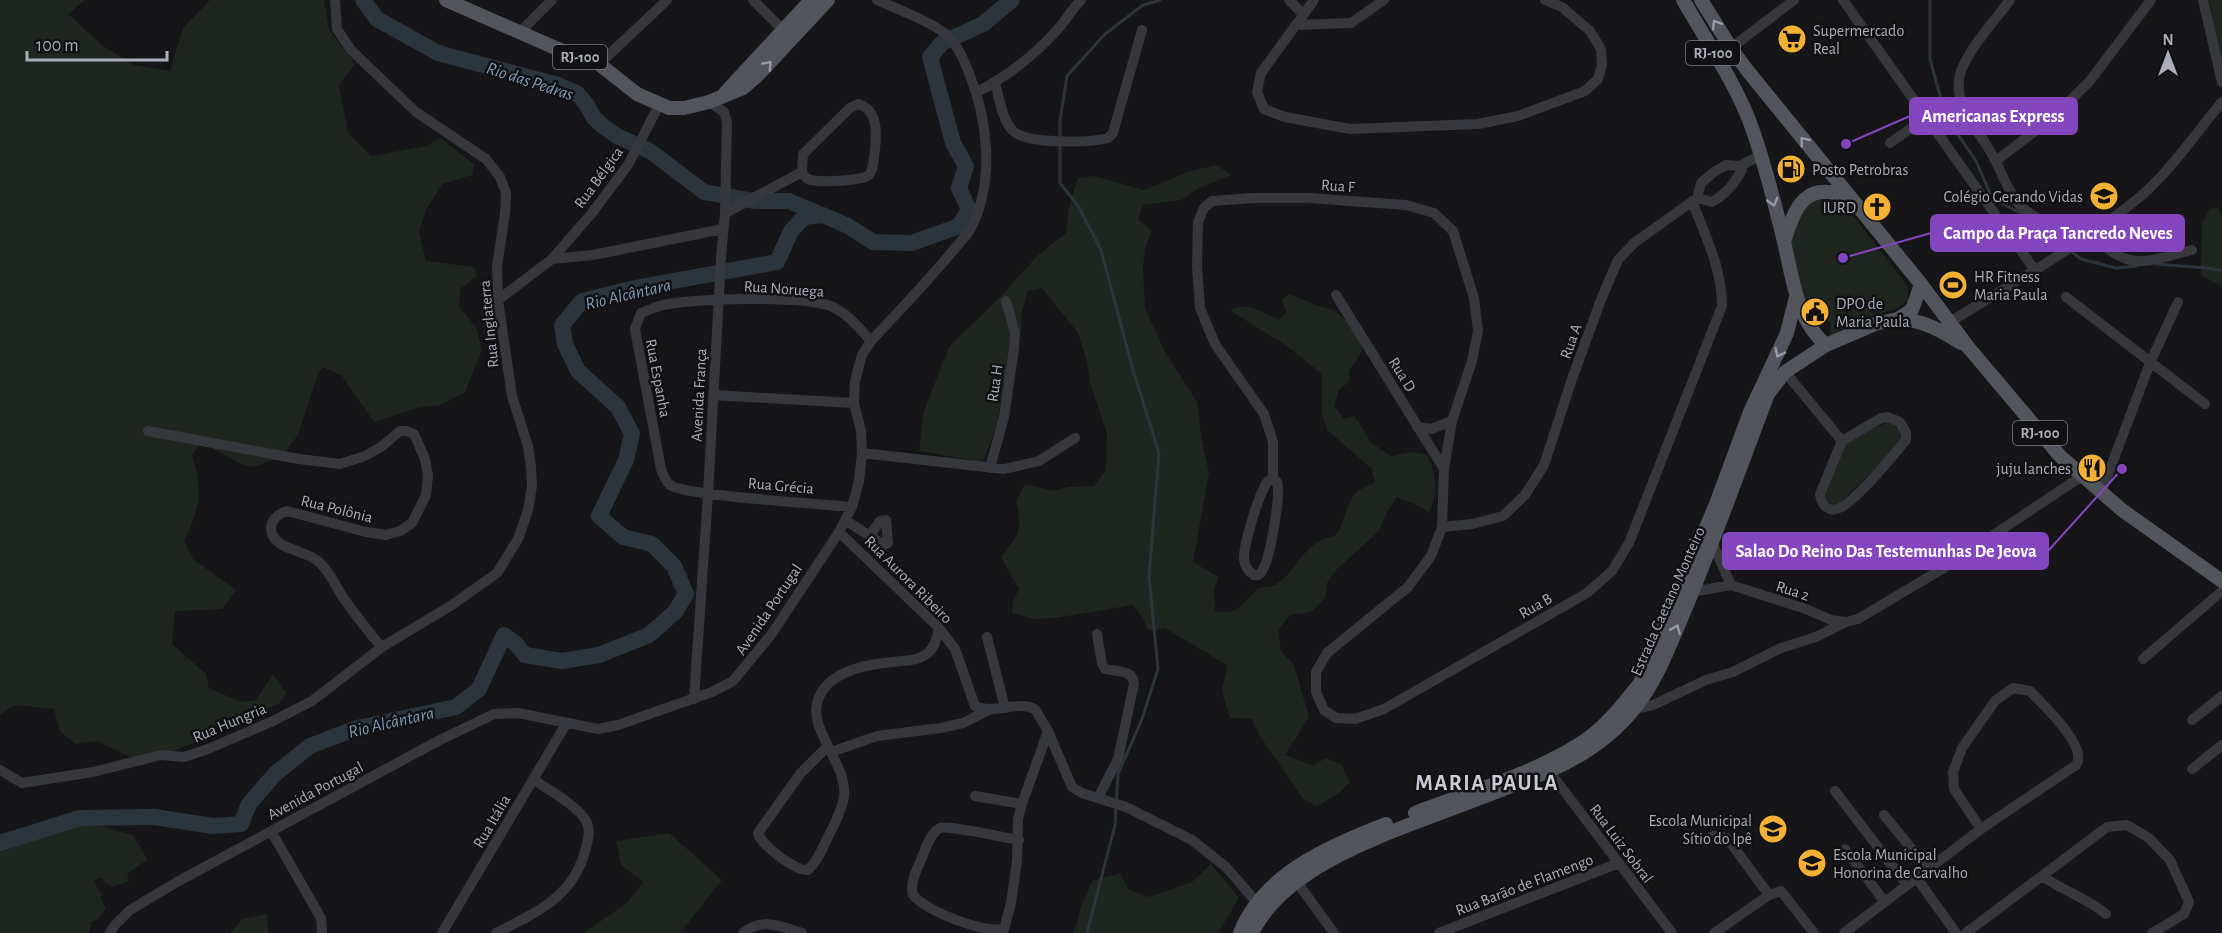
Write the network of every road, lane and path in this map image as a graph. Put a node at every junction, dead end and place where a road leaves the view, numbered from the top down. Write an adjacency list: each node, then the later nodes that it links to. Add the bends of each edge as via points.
1 (335, 0): 56 (street, Rua Inglaterra, via 337,29 351,50 416,112 486,159 500,177 506,193 497,266)
2 (446, 0): 26 (main road, RJ-100)
3 (552, 0): 26 (street)
4 (667, 0): 28 (street)
5 (753, 0): 25 (street)
6 (811, 0): 25 (main road)
7 (828, 0): 33 (main road, RJ-100, one-way to 7, via 750,83)
8 (877, 0): 32 (street, Avenida Portugal, via 948,36 961,52)
9 (1081, 0): 30 (street, via 1036,52)
10 (1289, 0): 22 (street)
11 (1314, 0): 22 (street)
12 (1384, 0): 23 (street, via 1351,23)
13 (1545, 0): 21 (street)
14 (1683, 0): 36 (main road, RJ-100)
15 (1701, 0): 27 (main road, RJ-100, one-way to 15)
16 (1794, 0): 27 (street)
17 (1843, 0): 37 (street)
18 (2010, 0): 40 (street, via 1962,65 1959,80 1965,111)
19 (2151, 0): 40 (street, via 2089,82 2050,120)
20 (2203, 0): 29 (street)
21 (1563, 3): 23 (street, via 1590,31 1601,50 1598,79 1584,91 1551,104 1478,124 1350,129 1285,117 1264,109 1257,92 1261,73)
22 (1303, 14): 23 (street)
23 (1295, 25)
24 (1142, 30): 30 (street, via 1113,133 1108,138 1051,140 1013,132)
25 (784, 31): 33 (main road)
26 (520, 32): 28 (main road, RJ-100)
27 (1731, 48): 31 (main road, RJ-100)
28 (599, 64): 35 (main road, RJ-100, via 637,94)
29 (2222, 82)
30 (994, 83): 32 (street)
31 (1765, 91): 36 (main road, via 1751,90); 43 (main road, RJ-100, one-way to 31)
32 (976, 92): 62 (street, Avenida Portugal, via 986,132 987,158 981,200 970,229)
33 (715, 100): 35 (main road, RJ-100, via 684,108); 45 (street, Avenida França, via 728,122)
34 (2222, 102): 47 (street, via 2174,162 2142,194)
35 (659, 105): 50 (street, Rua Bélgica, via 628,165)
36 (1744, 106): 39 (main road, RJ-100)
37 (1926, 117): 38 (street); 51 (street)
38 (1890, 143)
39 (1761, 155): 41 (street); 48 (main road, RJ-100, one-way to 48)
40 (1996, 160): 47 (street, via 2016,201 2028,213)
41 (1740, 166): 44 (street, Rua A, via 1726,165 1714,172 1701,183); 44 (street, via 1737,180 1722,197 1712,202)
42 (802, 172): 42 (street, via 803,154 854,105 864,105 871,112 876,146 868,176 817,181); 45 (street)
43 (1850, 198): 48 (main road, via 1834,192 1805,197 1797,206); 52 (main road, RJ-100)
44 (1694, 199): 84 (street, Rua A, via 1634,243 1618,260 1544,465 1526,495 1503,516); 84 (street, Rua B, via 1715,259 1722,306 1648,500 1612,571 1587,592 1384,709 1355,718 1336,718 1324,710 1316,692 1316,672 1327,653 1408,587 1431,556)
45 (725, 213): 46 (street, Avenida França)
46 (723, 230): 50 (street); 57 (street, Avenida França)
47 (2088, 237): 49 (street, via 2126,260 2142,262); 51 (street)
48 (1784, 242): 54 (main road, RJ-100)
49 (2192, 250)
50 (552, 259): 56 (street, Rua Bélgica)
51 (2034, 269): 61 (street)
52 (1921, 284): 60 (main road, via 1912,310); 61 (main road, RJ-100)
53 (1336, 295): 71 (street, Rua D)
54 (1796, 297): 63 (main road, RJ-100, via 1814,335); 124 (main road, Estrada Caetano Monteiro, one-way to 124, via 1787,333 1750,412 1682,588 1640,683 1623,705 1580,744 1558,757 1340,842)
55 (2066, 297): 65 (street)
56 (498, 300): 96 (street, Rua Inglaterra, via 512,396 531,467 531,494 519,539 497,573)
57 (718, 300): 62 (street, Rua Noruega, via 811,302 832,307 849,317); 67 (street, Avenida França); 81 (street, Rua Espanha, via 660,306 641,313 635,329 664,477 679,489)
58 (1006, 301): 76 (street, Rua H, via 1015,333 1014,349 1004,417)
59 (2178, 302): 65 (street)
60 (1898, 319): 63 (main road, Estrada Caetano Monteiro / RJ-100, via 1875,324); 64 (main road, Estrada Caetano Monteiro / RJ-100, via 1935,326)
61 (1950, 322): 64 (main road, RJ-100)
62 (871, 341): 68 (street, Avenida Portugal, via 862,355 855,381)
63 (1826, 345): 66 (main road, Estrada Caetano Monteiro)
64 (1968, 347): 78 (main road, RJ-100, via 2060,456)
65 (2150, 363): 69 (street); 80 (street)
66 (1785, 372): 74 (street); 87 (main road, Estrada Caetano Monteiro, via 1768,394)
67 (713, 395): 68 (street); 81 (street, Avenida França)
68 (855, 403): 75 (street, Avenida Portugal)
69 (2205, 404)
70 (1452, 421): 71 (street, via 1431,429); 77 (street, Rua F); 79 (street, Rua F, via 1478,331 1474,298 1453,231 1434,213 1406,205 1309,198 1212,201 1198,222 1200,308 1215,344 1264,414 1273,441)
71 (1417, 427): 77 (street, Rua D)
72 (148, 432): 96 (street, Rua Polônia, via 340,464 381,447 400,431 414,434 425,459 426,495 412,523 400,531 386,535 366,532 287,511 278,513 271,528 273,537 283,545 317,560)
73 (1076, 438): 76 (street, via 1039,461)
74 (1842, 441): 74 (street, via 1820,494 1829,509 1843,506 1880,471 1906,440 1906,433 1900,422 1888,417)
75 (862, 453): 76 (street); 82 (street, Avenida Portugal)
76 (990, 468)
77 (1444, 469): 84 (street, Rua F)
78 (2082, 476): 80 (main road, RJ-100); 92 (street, via 1934,574 1858,619)
79 (1273, 480): 79 (street, Rua F, via 1262,491 1244,550 1244,562 1254,575 1263,570 1269,550 1279,488)
80 (2101, 493): 88 (main road, RJ-100)
81 (708, 494): 82 (street, Rua Grécia); 99 (street, Avenida França)
82 (852, 507): 83 (street, Avenida Portugal)
83 (845, 520): 85 (street, Avenida Portugal); 86 (street)
84 (1442, 527)
85 (839, 532): 93 (street, Rua Aurora Ribeiro); 99 (street, Avenida Portugal, via 746,668 733,681)
86 (870, 535)
87 (1712, 542): 89 (street); 91 (main road, Estrada Caetano Monteiro)
88 (2222, 581)
89 (1731, 585): 91 (street, Rua 2); 92 (street, Rua 2)
90 (2222, 591): 97 (street)
91 (1692, 592): 101 (main road, Estrada Caetano Monteiro, one-way to 91, via 1661,662)
92 (1846, 622): 101 (street, via 1653,705)
93 (939, 628): 102 (street, Rua Aurora Ribeiro, via 955,649 975,706); 107 (street, via 930,652 922,657 866,667 840,675 825,685 816,713)
94 (1097, 634): 114 (street, via 1106,669 1130,673 1134,678 1118,759)
95 (987, 637): 100 (street)
96 (382, 647): 109 (street, Rua Hungria, via 312,701 200,752 184,757 162,755 93,772 22,783)
97 (2143, 658)
98 (2222, 696): 103 (street)
99 (694, 699): 104 (street, Avenida Portugal, via 598,729)
100 (1005, 708): 102 (street); 105 (street, via 1035,709)
101 (1634, 709): 110 (main road, Estrada Caetano Monteiro, via 1606,737 1572,761)
102 (987, 711): 107 (street, via 963,723 877,736)
103 (2192, 720)
104 (566, 724): 111 (street, Rua Itália); 118 (street, Avenida Portugal, via 518,712 494,714)
105 (1048, 732): 114 (street, via 1072,788); 115 (street)
106 (2222, 745): 108 (street)
107 (830, 749): 107 (street, via 800,774 758,833 760,840 803,871 818,856 844,795 837,761)
108 (2193, 769)
109 (0, 770)
110 (1549, 771): 122 (street, Rua Luiz Sobral); 124 (main road, Estrada Caetano Monteiro, via 1352,848)
111 (533, 779): 134 (street, Rua Itália); 135 (street, via 577,810 587,822 589,835 575,876 562,893 546,907)
112 (1835, 792): 127 (street)
113 (975, 795): 115 (street)
114 (1098, 798): 130 (street, via 1126,807 1192,840 1226,867)
115 (1022, 804): 119 (street)
116 (1884, 815): 123 (street)
117 (1981, 829): 117 (street, via 1954,789 1953,772 1962,748 1995,701 2013,688 2030,691 2069,734 2080,753 2079,760); 123 (street)
118 (271, 831): 132 (street, Avenida Portugal, via 130,910); 133 (street, via 321,918)
119 (1018, 840): 119 (street, via 1011,903 1002,931 958,923 913,895 912,882 927,844 941,828)
120 (1701, 841): 128 (street, via 1714,836 1727,838)
121 (1845, 849): 129 (street)
122 (1619, 863): 141 (street, Rua Barão de Flamengo); 142 (street, Rua Luiz Sobral)
123 (1928, 869): 126 (street)
124 (1299, 873): 130 (main road, Estrada Caetano Monteiro, via 1270,890); 139 (main road, Estrada Caetano Monteiro); 140 (street, via 1302,890)
125 (2042, 876): 131 (street, via 2058,888 2093,902); 147 (street); 148 (street, via 2108,827 2127,825 2149,838 2170,860 2189,902 2184,914)
126 (1916, 877): 127 (street); 146 (street)
127 (1906, 885): 129 (street)
128 (1769, 894): 143 (street); 144 (street, via 1786,894)
129 (1884, 901): 145 (street)
130 (1258, 904): 138 (main road, Estrada Caetano Monteiro)
131 (2106, 914)
132 (110, 933)
133 (322, 933)
134 (442, 933)
135 (496, 933)
136 (742, 933): 137 (street, via 767,923)
137 (802, 933)
138 (1240, 933)
139 (1252, 933)
140 (1334, 933)
141 (1439, 933)
142 (1672, 933)
143 (1714, 933)
144 (1814, 933)
145 (1844, 933)
146 (1956, 933)
147 (1966, 933)
148 (2152, 933)

